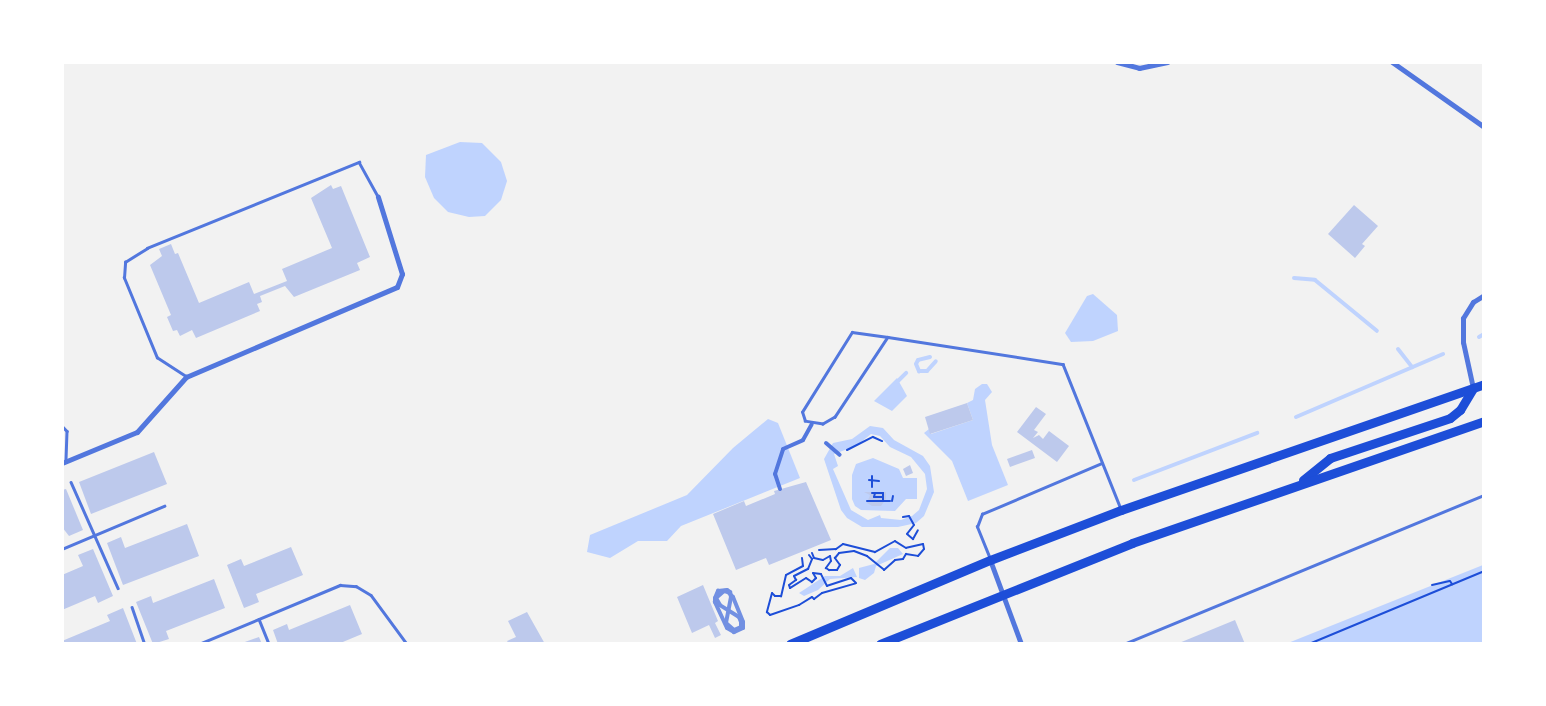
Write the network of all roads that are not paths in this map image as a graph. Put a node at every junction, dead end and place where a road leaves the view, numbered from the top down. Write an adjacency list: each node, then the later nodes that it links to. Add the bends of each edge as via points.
1 (1117, 62): 2 (street, via 1138,68)
2 (1167, 62)
3 (1392, 62): 4 (street)
4 (1484, 127)
5 (378, 197): 8 (street, via 402,274 397,287); 8 (lane, via 359,162 147,248 125,262 124,278 157,358)
6 (1484, 296): 10 (street, via 1473,302 1463,318 1462,342)
7 (888, 337): 12 (lane, via 835,417 823,424); 12 (lane, via 852,332 802,412 805,421); 18 (lane, via 1063,364)
8 (186, 377): 17 (street, via 137,432)
9 (1484, 384): 10 (highway)
10 (1473, 388): 20 (highway, via 1460,410 1450,418 1330,458); 24 (highway)
11 (1484, 420): 20 (highway)
12 (812, 424): 21 (street, via 803,440 783,449 775,474)
13 (62, 426): 15 (lane, via 67,431)
14 (826, 443): 16 (street)
15 (64, 447): 17 (lane)
16 (840, 453)
17 (64, 463)
18 (1102, 463): 24 (lane); 27 (lane, via 982,514 977,527)
19 (71, 482): 25 (lane)
20 (1299, 484): 29 (highway)
21 (780, 489)
22 (1484, 495): 39 (lane)
23 (164, 506): 25 (lane)
24 (1122, 510): 27 (highway)
25 (94, 536): 26 (lane); 28 (lane)
26 (62, 550)
27 (990, 560): 29 (street); 36 (highway)
28 (118, 588)
29 (1000, 593): 37 (highway); 38 (street)
30 (132, 607): 32 (lane)
31 (259, 619): 33 (lane); 34 (lane); 35 (lane, via 340,585 356,586 371,596)
32 (145, 644)
33 (199, 644)
34 (269, 644)
35 (407, 644)
36 (790, 644)
37 (880, 644)
38 (1021, 644)
39 (1124, 644)

